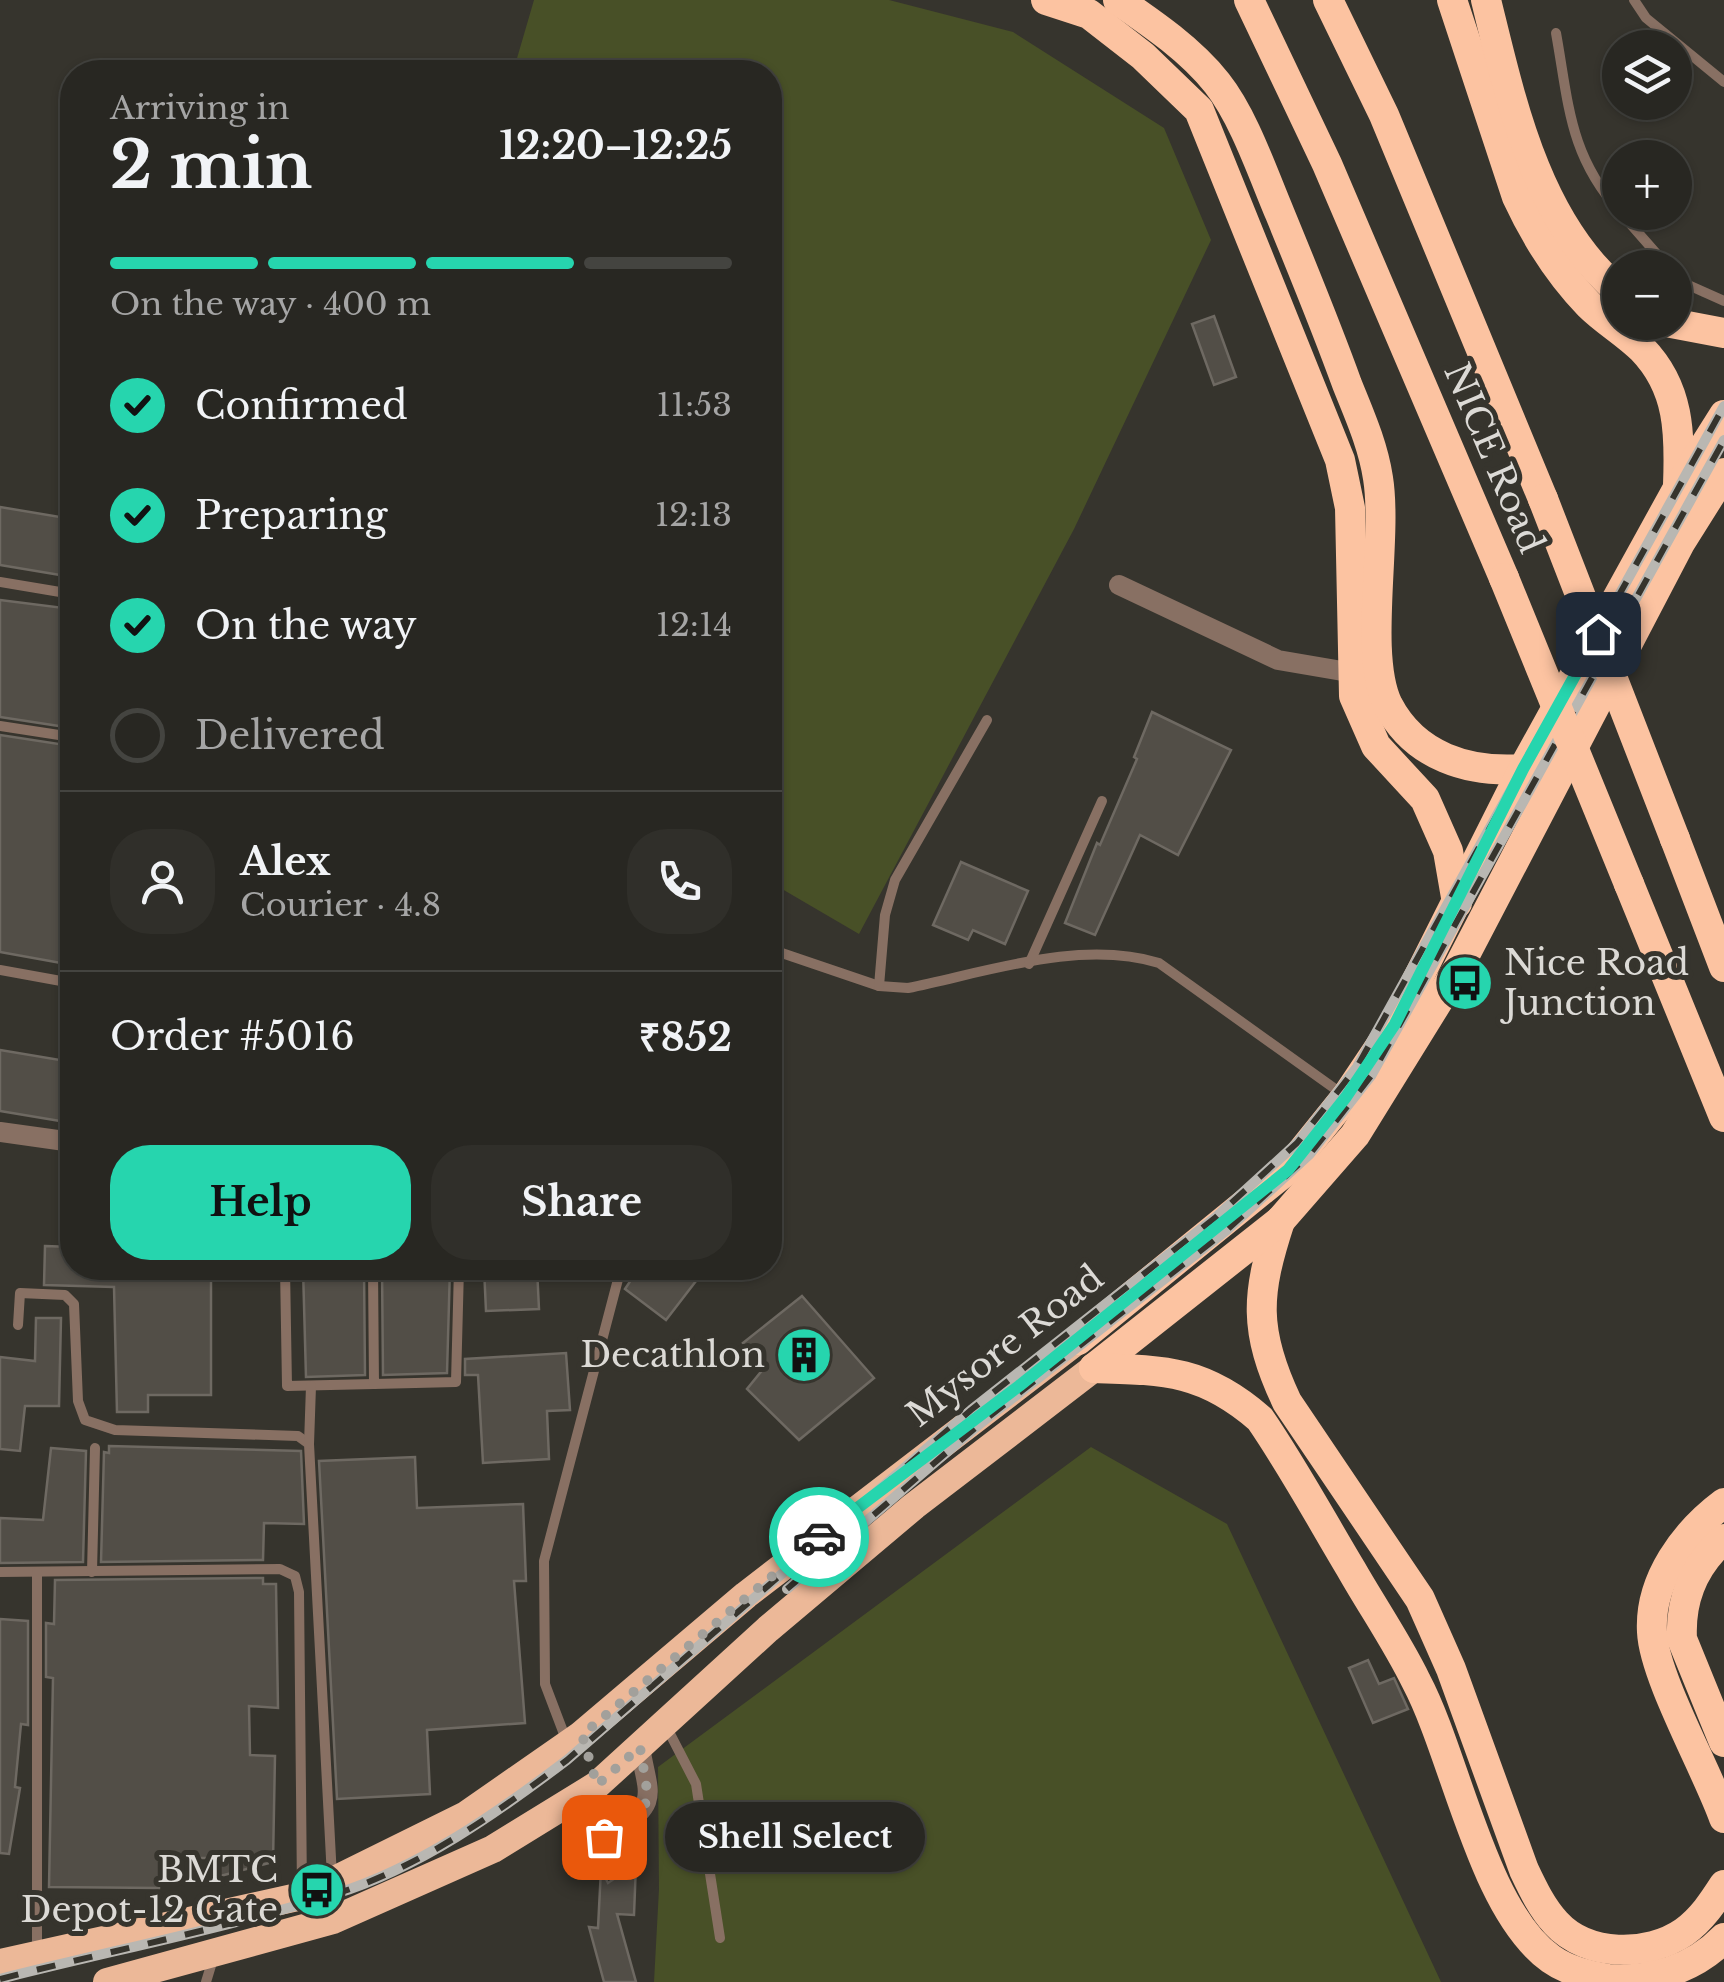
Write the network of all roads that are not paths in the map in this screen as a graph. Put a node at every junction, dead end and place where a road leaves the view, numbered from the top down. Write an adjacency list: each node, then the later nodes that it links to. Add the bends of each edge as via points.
1 (1046, 0): 26 (highway, via 1089,14 1199,110 1340,460 1350,508)
2 (1118, 0): 30 (highway, via 1218,84 1317,302 1378,478 1378,667 1389,706 1404,728 1448,761 1477,770)
3 (1249, 0): 41 (highway, NICE Road, bridge, via 1328,164 1504,578)
4 (1328, 0): 33 (highway, NICE Road, bridge, via 1391,132 1544,499)
5 (1452, 0): 10 (highway)
6 (1486, 0): 9 (highway)
7 (1634, 0): 11 (lane, via 1646,18)
8 (1556, 33): 12 (lane, via 1574,138)
9 (1496, 43): 10 (lane); 15 (highway, via 1527,148 1562,223)
10 (1466, 52): 22 (highway, via 1516,198 1548,256 1663,377 1676,406)
11 (1724, 82)
12 (1602, 188)
13 (1636, 230): 14 (lane)
14 (1653, 250)
15 (1602, 271)
16 (1692, 287): 17 (lane)
17 (1724, 301)
18 (1692, 327): 19 (highway)
19 (1724, 333)
20 (1724, 414): 22 (highway, Mysore Road)
21 (1724, 473): 44 (highway, Mysore Road, via 1418,1039 1356,1135)
22 (1678, 488): 30 (highway, Mysore Road)
23 (0, 582): 25 (lane)
24 (1119, 586): 26 (street, via 1278,660)
25 (60, 592)
26 (1354, 673): 32 (highway, via 1354,696 1376,746 1425,799 1448,850)
27 (988, 720): 39 (lane, via 895,880 884,915)
28 (0, 726): 29 (lane)
29 (60, 735)
30 (1523, 769): 32 (highway, Mysore Road)
31 (1102, 802): 35 (lane)
32 (1457, 903): 40 (highway, Mysore Road, via 1395,1024)
33 (1718, 942): 36 (highway, NICE Road)
34 (782, 953): 39 (lane)
35 (1029, 964): 39 (lane, via 908,988); 40 (lane, via 1085,952 1159,964)
36 (1724, 967)
37 (0, 970): 38 (lane)
38 (60, 981)
39 (879, 986)
40 (1346, 1097): 50 (highway, Mysore Road, via 1288,1170)
41 (1724, 1118)
42 (0, 1132): 43 (street)
43 (60, 1140)
44 (1280, 1221): 51 (highway, Mysore Road); 69 (highway, via 1262,1274 1272,1370 1286,1402 1420,1599 1540,1902 1579,1941 1632,1950 1684,1932)
45 (285, 1280): 53 (lane, via 287,1386)
46 (373, 1280): 52 (lane)
47 (459, 1280): 52 (lane, via 456,1382)
48 (618, 1280): 62 (lane, via 544,1561 545,1684)
49 (18, 1325): 54 (lane, via 20,1293 65,1295 74,1304 84,1420 114,1430 298,1436)
50 (1078, 1340): 62 (highway, Mysore Road, via 746,1594)
51 (1094, 1368): 61 (highway, Mysore Road, via 900,1518); 72 (highway, via 1165,1370 1198,1380 1260,1419 1418,1683 1498,1888 1548,1958 1590,1976 1644,1981 1694,1963)
52 (374, 1384): 53 (lane)
53 (311, 1386): 54 (lane)
54 (309, 1444): 68 (lane)
55 (95, 1448): 60 (lane)
56 (1724, 1503): 67 (highway, via 1681,1544 1664,1575 1652,1632)
57 (1724, 1540): 63 (highway, via 1692,1578 1681,1621 1687,1654)
58 (0, 1572): 59 (lane)
59 (37, 1572): 60 (lane); 73 (lane)
60 (92, 1572): 70 (lane, via 280,1569 295,1576)
61 (665, 1725): 64 (highway, Mysore Road); 71 (lane, via 696,1784)
62 (575, 1740): 65 (highway); 68 (highway, Mysore Road, via 466,1815)
63 (1724, 1742)
64 (640, 1747): 65 (highway, Mysore Road); 66 (street, via 648,1800 642,1814 590,1838 580,1834)
65 (597, 1785): 66 (highway, Mysore Road)
66 (568, 1803): 74 (highway, Mysore Road, via 493,1849 333,1920)
67 (1724, 1818)
68 (333, 1883): 70 (highway, Mysore Road)
69 (1724, 1885)
70 (302, 1896): 75 (highway, Mysore Road)
71 (720, 1938)
72 (1724, 1938)
73 (37, 1941)
74 (214, 1953): 76 (highway, Mysore Road); 77 (lane)
75 (0, 1963)
76 (107, 1982)
77 (206, 1982)

